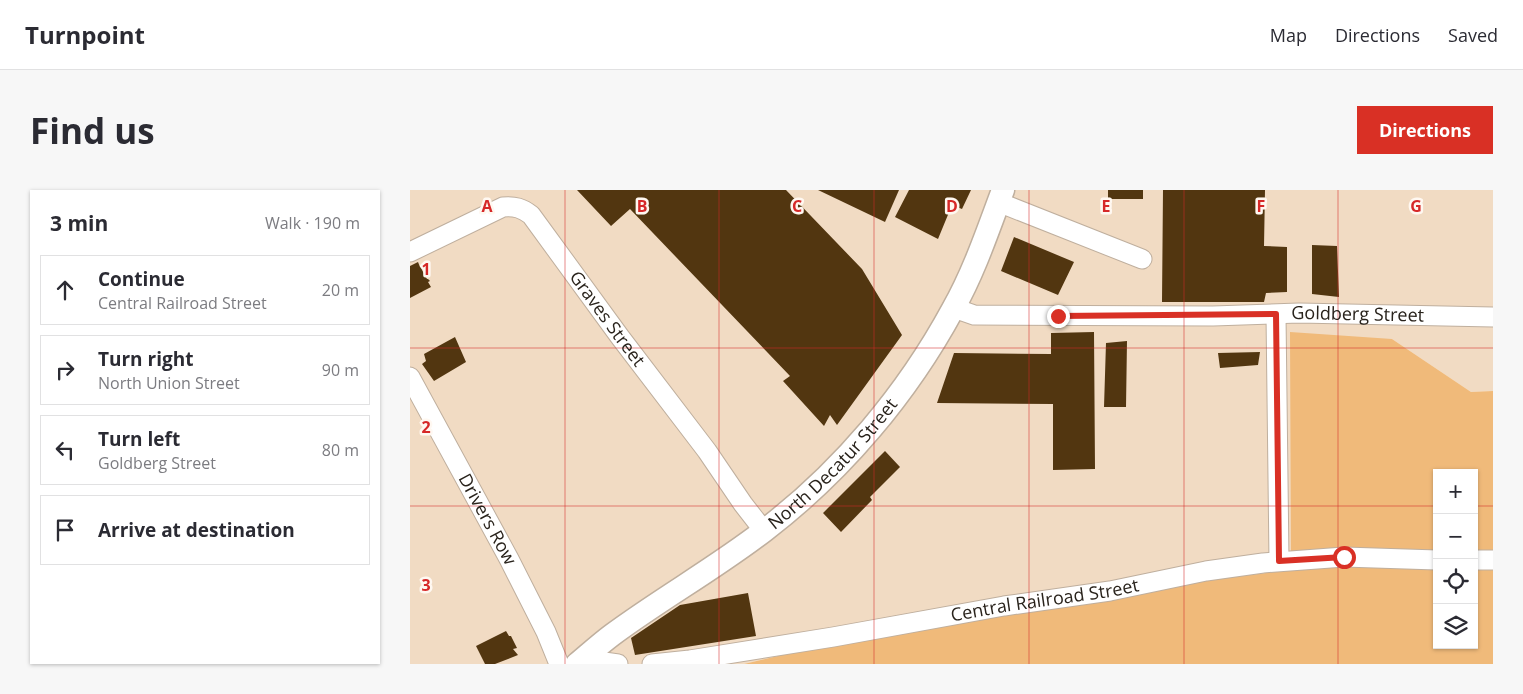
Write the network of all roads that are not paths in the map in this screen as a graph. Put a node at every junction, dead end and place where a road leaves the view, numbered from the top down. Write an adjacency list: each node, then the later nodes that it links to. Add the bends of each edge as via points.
1 (1001, 196): 3 (street); 4 (street, North Decatur Street)
2 (410, 252): 8 (street, Graves Street, via 504,207 523,209 531,215)
3 (1142, 259)
4 (954, 308): 5 (street, Goldberg Street, via 974,315); 8 (street, North Decatur Street, via 923,360 890,405 828,476)
5 (1276, 314): 6 (street, Goldberg Street); 12 (street)
6 (1493, 316)
7 (410, 377): 14 (street, Drivers Row, via 510,560)
8 (764, 531): 13 (street, North Decatur Street, via 611,636)
9 (1433, 560): 12 (street, Central Railroad Street, via 1344,557)
10 (1478, 560): 11 (street)
11 (1493, 560)
12 (1279, 561): 16 (street, Central Railroad Street, via 1206,570 1110,591)
13 (580, 662): 15 (street)
14 (559, 664)
15 (618, 664)
16 (652, 664)

